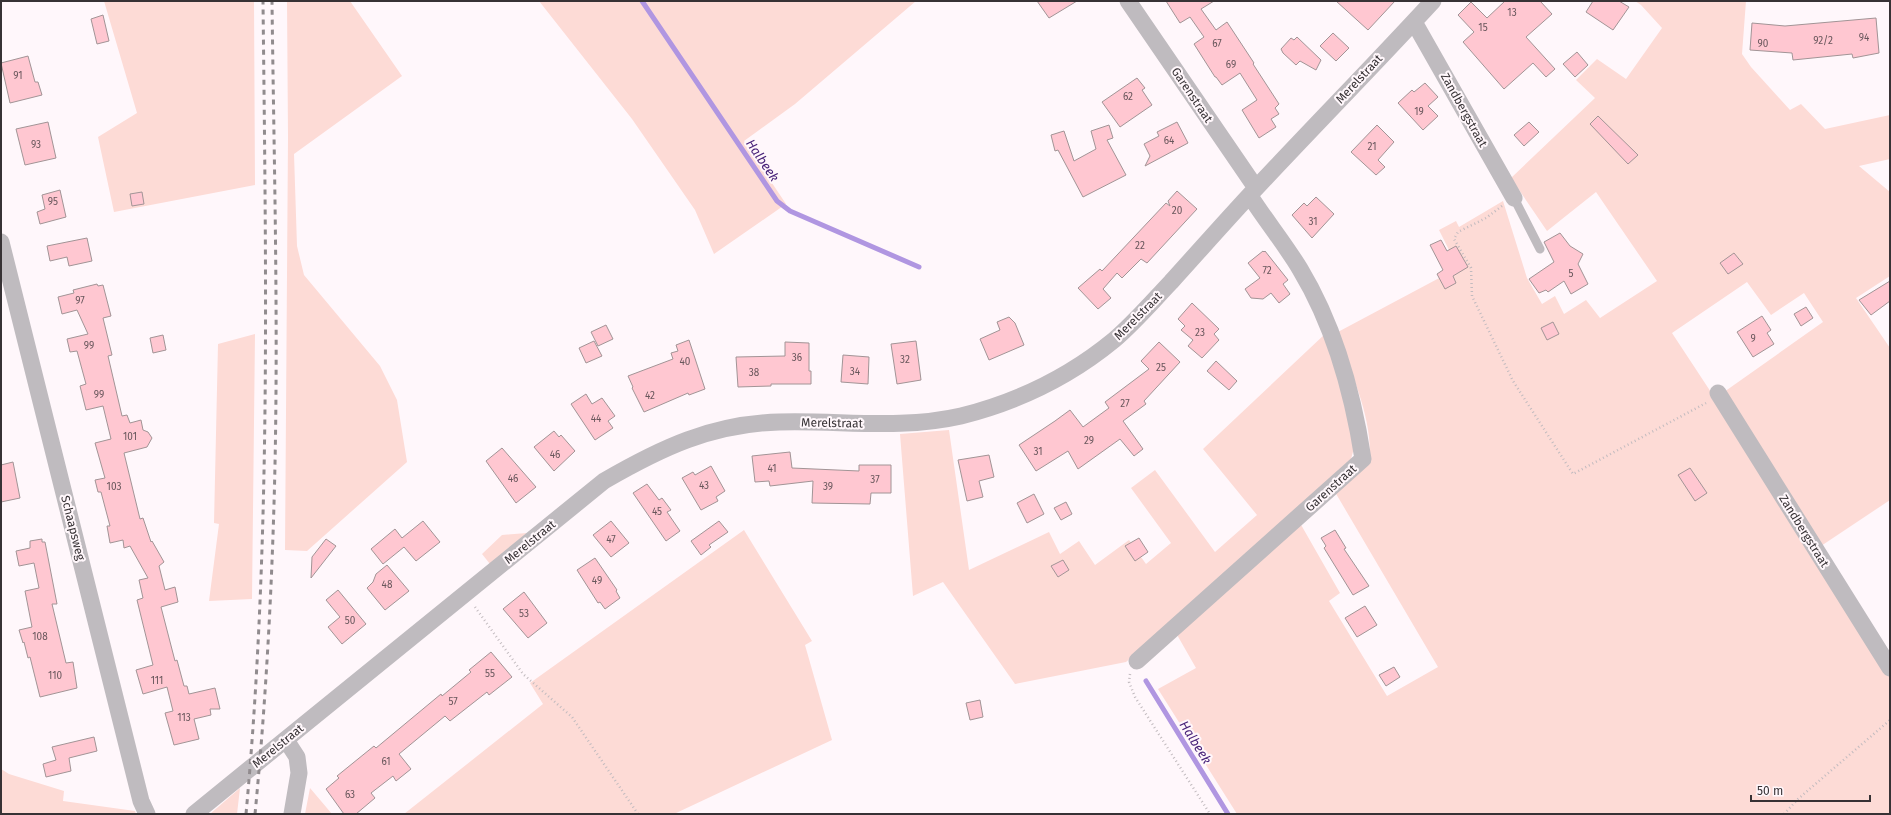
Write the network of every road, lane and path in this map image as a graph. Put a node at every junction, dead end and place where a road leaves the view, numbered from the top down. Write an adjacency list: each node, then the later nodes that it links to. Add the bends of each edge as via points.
1 (1128, 1): 4 (street, Garenstraat)
2 (1433, 1): 3 (street, Merelstraat)
3 (1414, 22): 4 (street, Merelstraat); 5 (street, Zandbergstraat)
4 (1253, 192): 9 (street, Merelstraat, via 1135,321 1086,361 1037,390 985,409 931,421 909,424 779,422 743,425 681,441 649,455 604,481); 10 (street, Garenstraat, via 1300,270 1330,329 1356,416 1363,459)
5 (1514, 198): 7 (lane); 8 (path, via 1486,218 1458,232 1454,239 1471,268 1472,296 1513,381 1573,474)
6 (2, 246): 14 (street, Schaapsweg, via 140,801)
7 (1540, 249)
8 (1719, 394): 11 (street, Zandbergstraat)
9 (466, 595): 13 (street, Merelstraat); 17 (path, via 524,674 572,717)
10 (1137, 662): 18 (path, via 1130,672 1129,682 1135,697)
11 (1890, 668)
12 (1890, 720): 19 (path)
13 (286, 740): 15 (street, Merelstraat); 16 (street, via 297,757 299,773)
14 (147, 814)
15 (194, 814)
16 (292, 814)
17 (638, 814)
18 (1210, 814)
19 (1784, 814)

